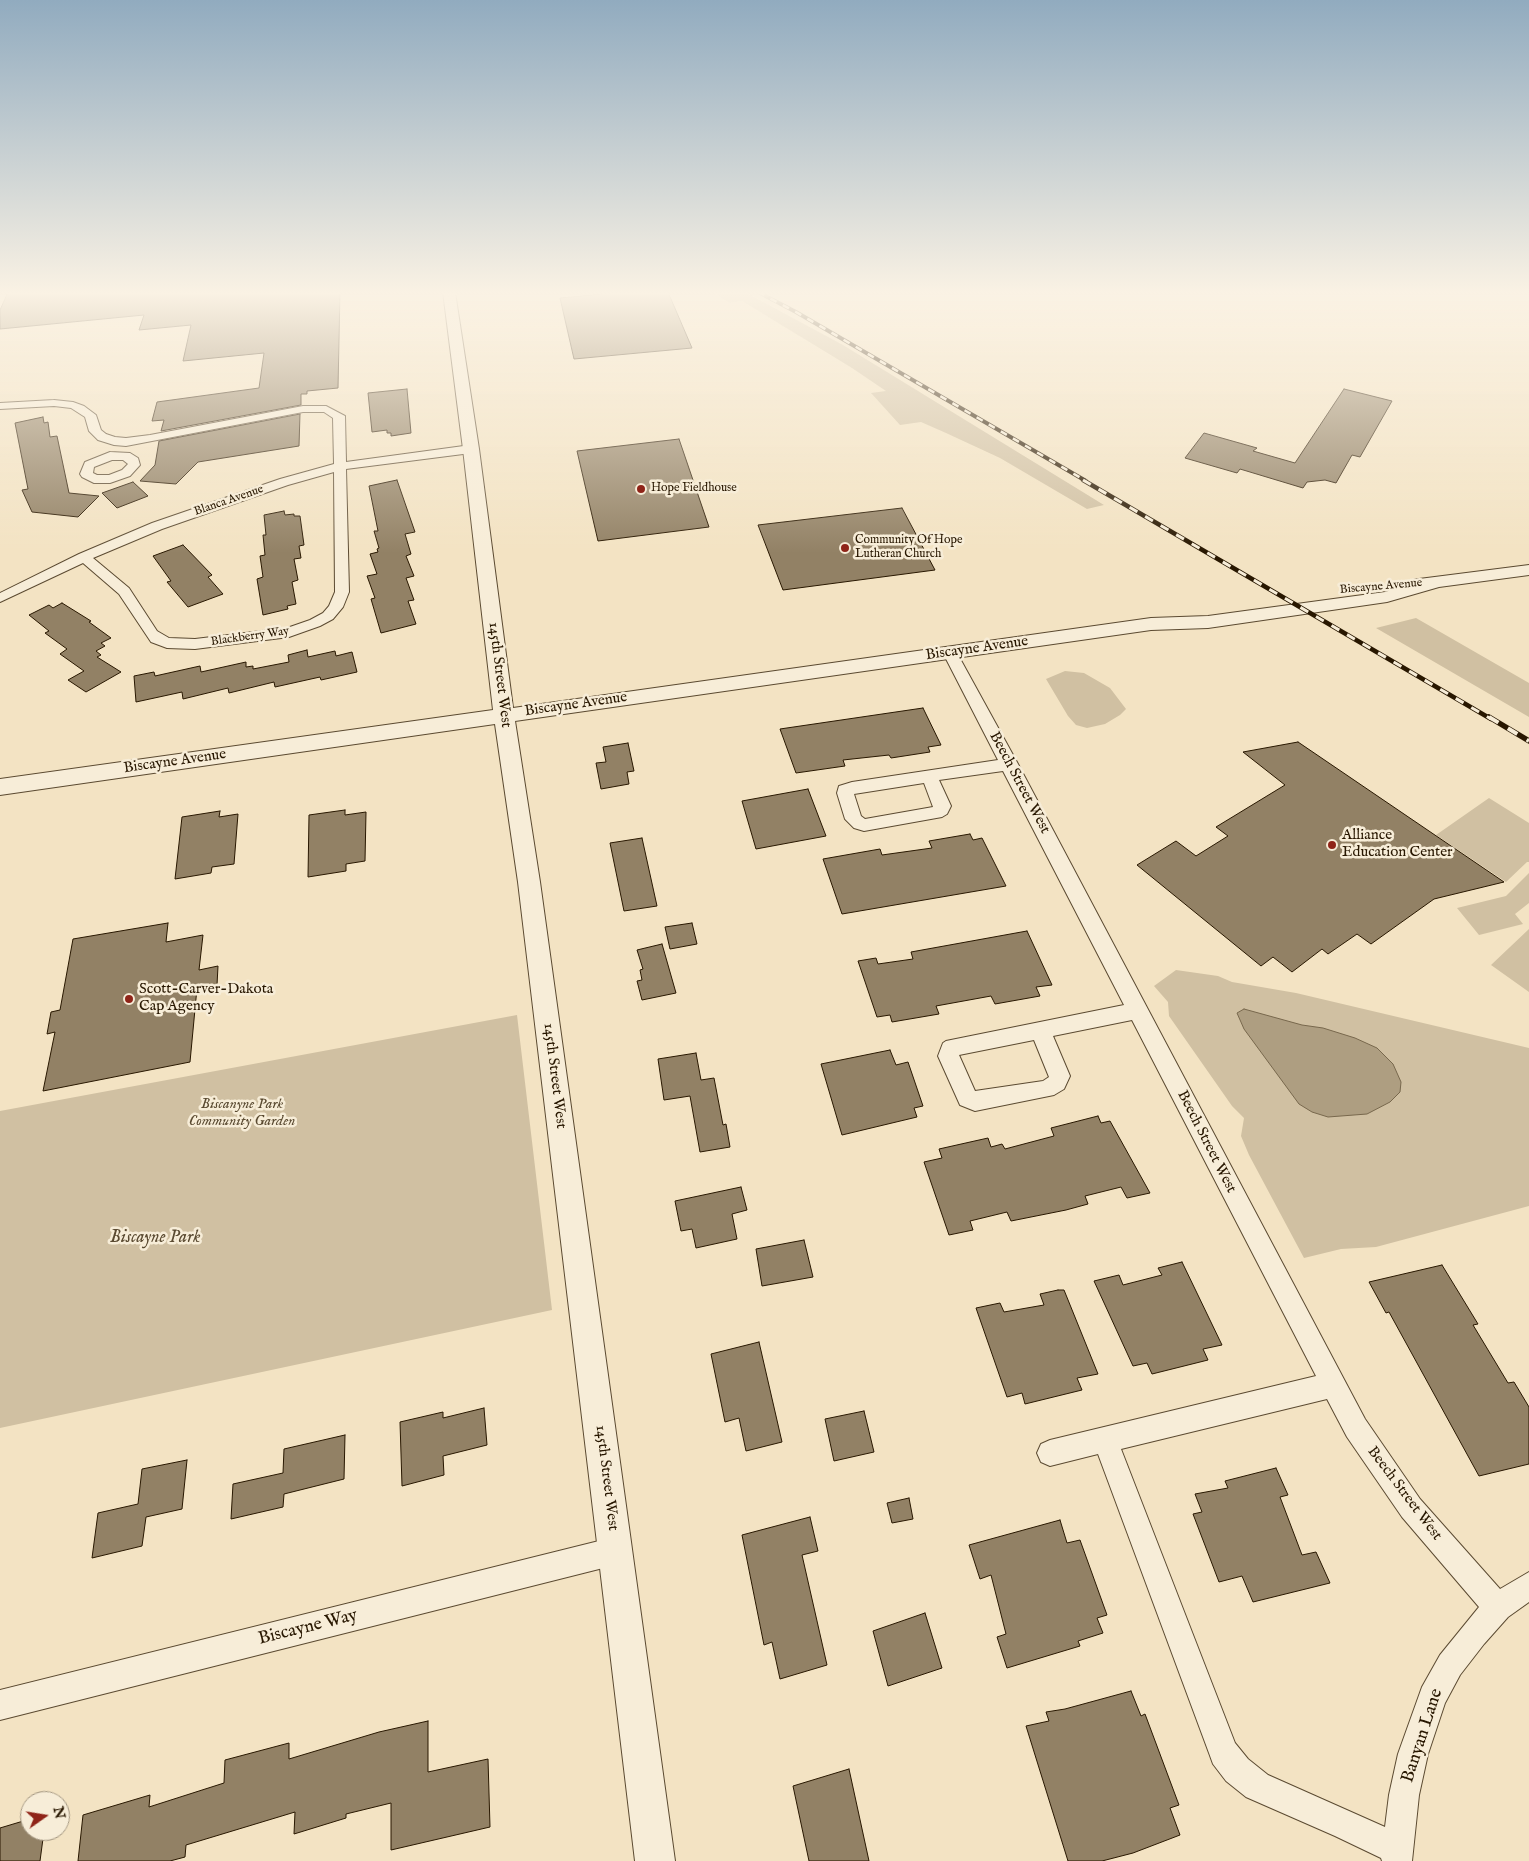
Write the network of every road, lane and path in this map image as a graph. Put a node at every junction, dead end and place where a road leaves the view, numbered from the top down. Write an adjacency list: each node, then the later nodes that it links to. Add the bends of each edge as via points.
1 (461, 379): 4 (street, 145th Street West)
2 (0, 406): 3 (street, via 73,405 90,415 95,431 102,437)
3 (126, 442): 5 (street); 6 (street, Blackberry Way, via 318,408 339,416)
4 (471, 449): 6 (street, Blanca Avenue); 11 (street, 145th Street West)
5 (119, 456)
6 (341, 466): 7 (street, Blanca Avenue, via 230,500); 7 (street, Blackberry Way, via 342,592 328,616 302,628 195,644 167,643 151,634 124,591)
7 (84, 557): 9 (street, Blanca Avenue)
8 (1529, 570): 10 (street, Biscayne Avenue, via 1433,583 1387,597 1208,622 1151,624)
9 (0, 598)
10 (950, 653): 11 (street, Biscayne Avenue); 12 (street, Beech Street West)
11 (504, 716): 14 (street, Biscayne Avenue); 20 (street, 145th Street West, via 530,882)
12 (1010, 764): 13 (street); 15 (street, Beech Street West)
13 (929, 776): 13 (street, via 845,790 845,797 854,819 864,825 936,813 942,806)
14 (0, 787)
15 (1138, 1011): 16 (street); 17 (street, Beech Street West)
16 (1040, 1030): 16 (street, via 950,1049 948,1056 967,1098 975,1102 1048,1089 1057,1083 1060,1076)
17 (1332, 1385): 18 (street); 22 (street, Beech Street West, via 1356,1428 1411,1508)
18 (1105, 1440): 19 (street); 24 (street, via 1224,1753 1237,1770 1257,1786 1346,1825)
19 (1050, 1453)
20 (615, 1551): 23 (street, Biscayne Way); 25 (street, 145th Street West)
21 (1529, 1586): 22 (street, Banyan Lane)
22 (1498, 1606): 24 (street, Banyan Lane, via 1450,1665 1432,1697 1413,1754)
23 (0, 1705)
24 (1397, 1855)
25 (654, 1861)

